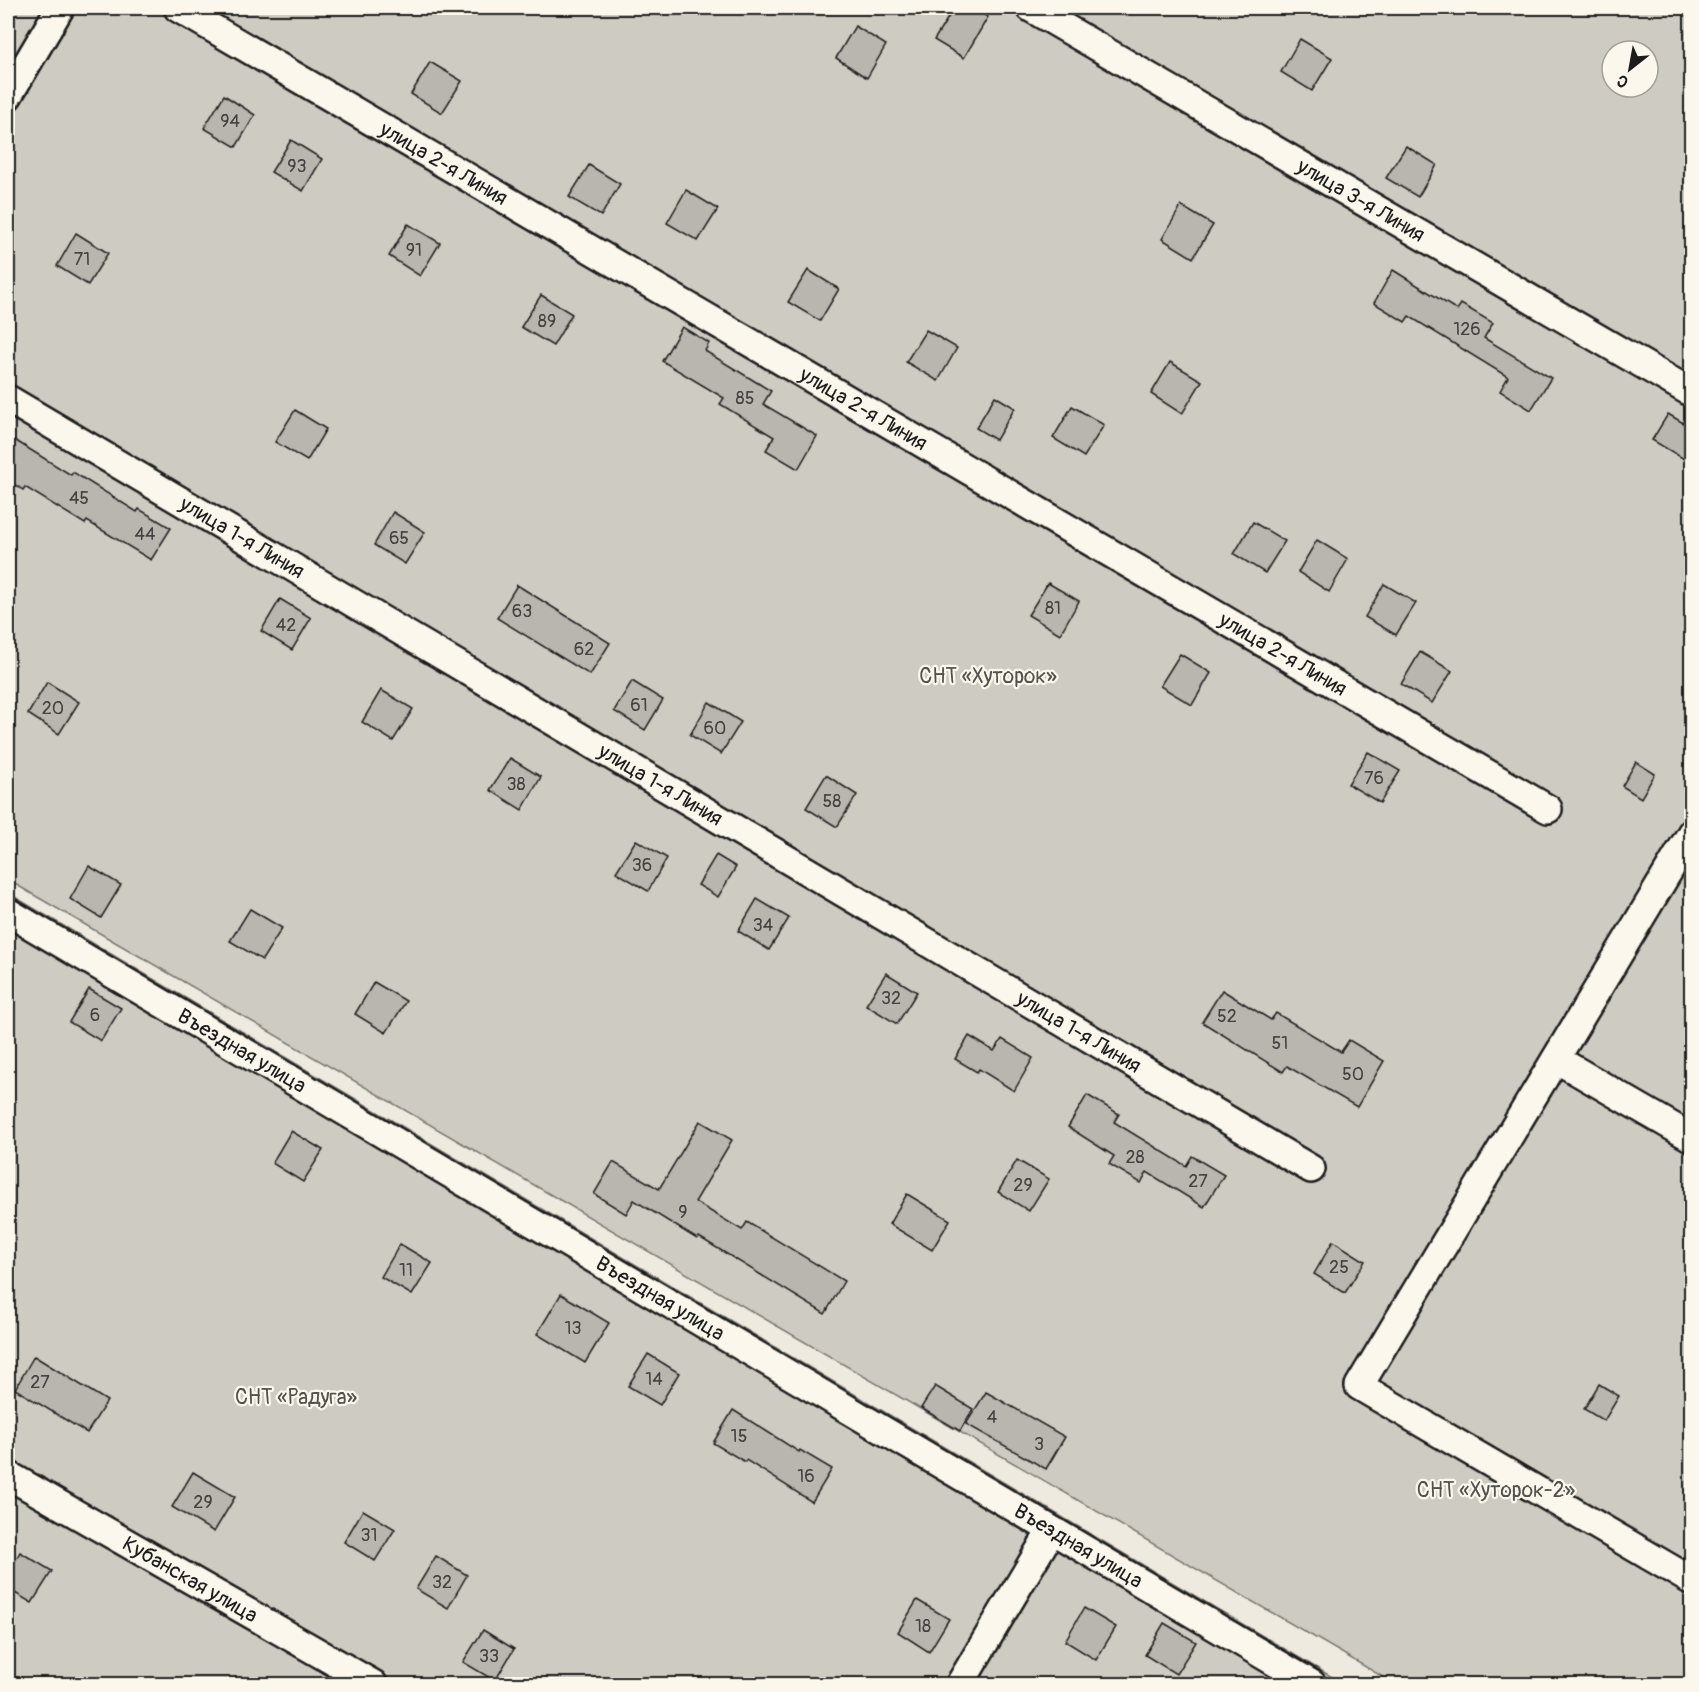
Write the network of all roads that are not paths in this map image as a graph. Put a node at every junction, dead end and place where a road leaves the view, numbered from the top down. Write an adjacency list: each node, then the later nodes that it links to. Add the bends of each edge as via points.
1 (60, 8): 4 (street)
2 (178, 8): 7 (street, улица 2-я Линия)
3 (1031, 8): 5 (street, улица 3-я Линия)
4 (8, 96)
5 (1692, 393)
6 (8, 399): 12 (street, улица 1-я Линия)
7 (1548, 809)
8 (1692, 832): 10 (street)
9 (8, 912): 14 (street, Въездная улица)
10 (1556, 1059): 11 (street); 15 (street, via 1359,1386)
11 (1692, 1138)
12 (1311, 1169)
13 (8, 1475): 16 (street, Кубанская улица)
14 (1051, 1531): 17 (street); 18 (street, Въездная улица)
15 (1692, 1581)
16 (373, 1684)
17 (960, 1684)
18 (1312, 1684)

